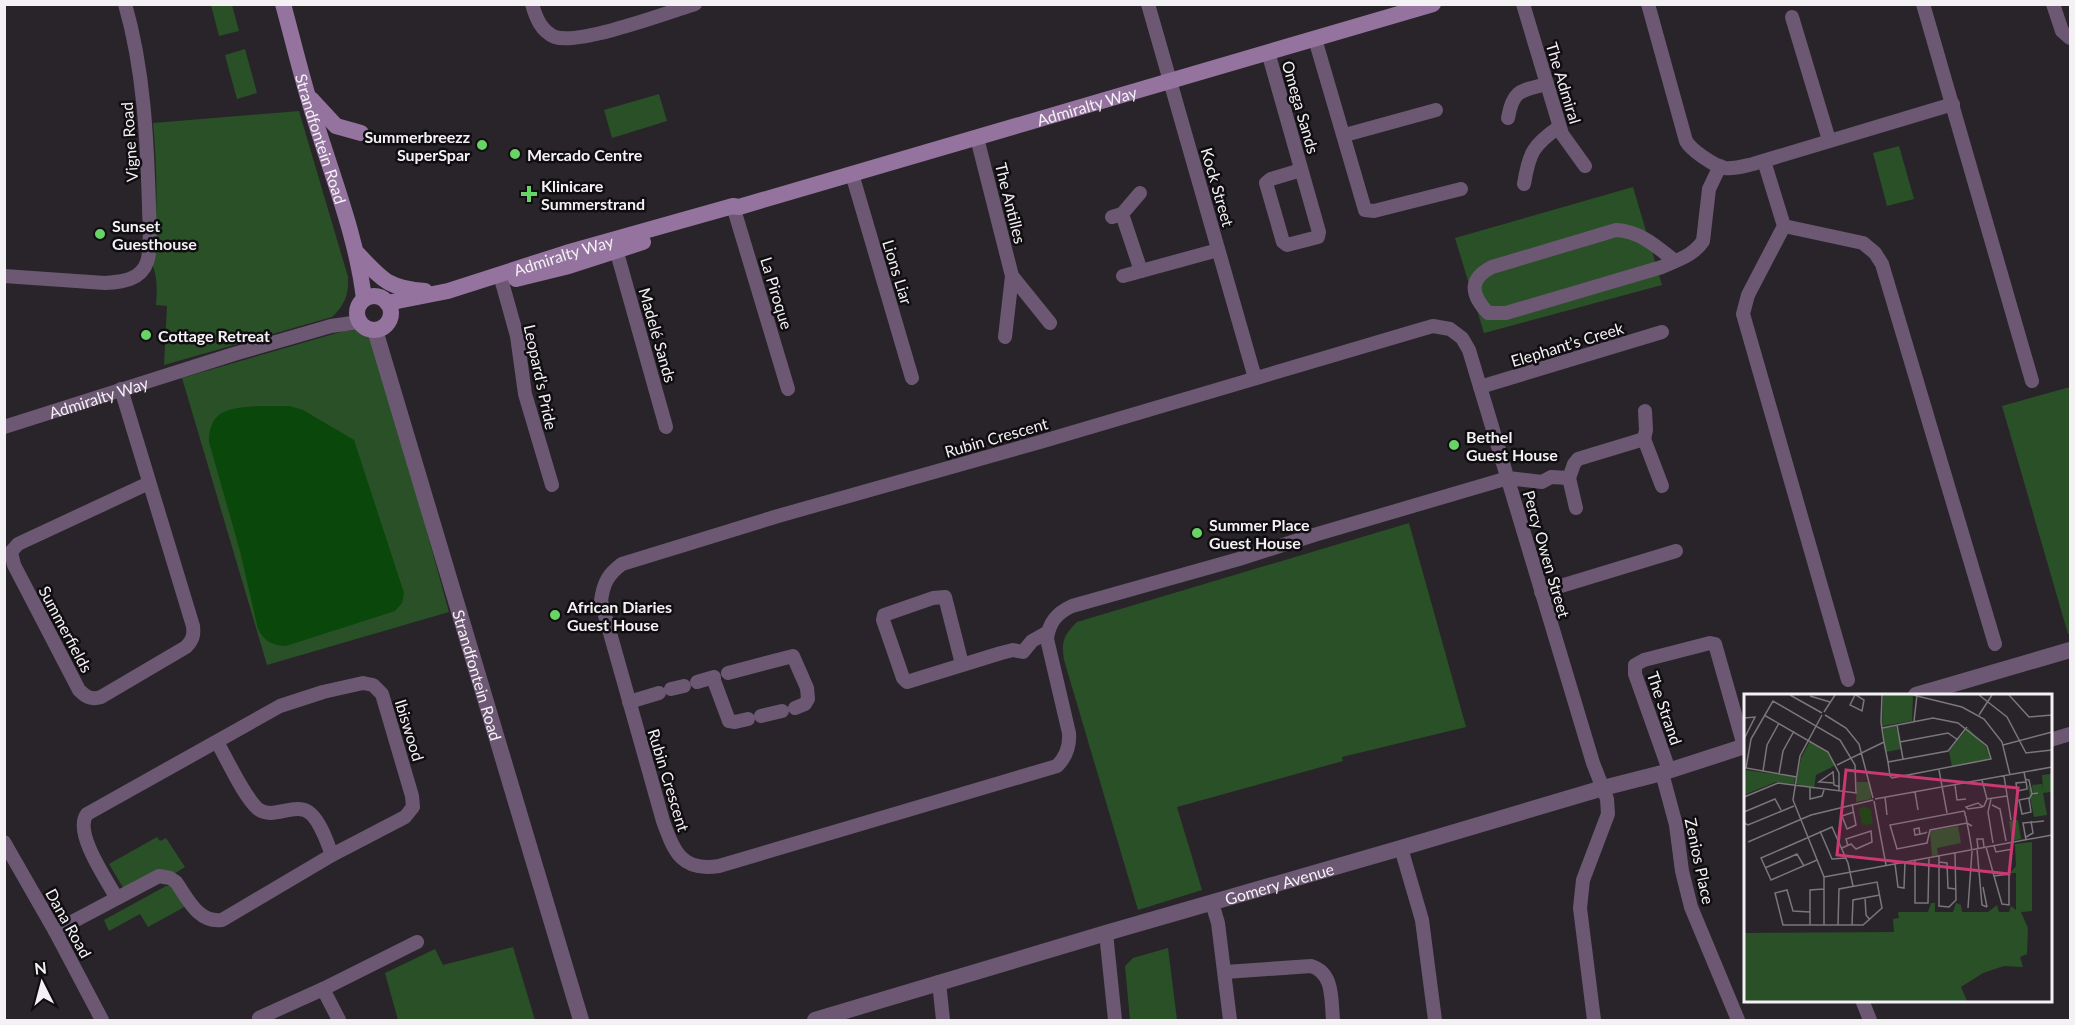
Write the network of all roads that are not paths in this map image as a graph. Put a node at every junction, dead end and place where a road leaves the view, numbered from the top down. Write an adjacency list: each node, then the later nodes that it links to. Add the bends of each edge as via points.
1 (126, 4): 41 (street, Vigne Road, via 146,123 147,262 129,280 105,284)
2 (283, 4): 17 (main road, Strandfontein Road)
3 (532, 4): 4 (street, via 538,22 547,32 572,38)
4 (694, 4)
5 (1148, 4): 15 (street, Kock Street)
6 (1433, 4): 13 (main road, Admiralty Way)
7 (1523, 4): 16 (street, The Admiral)
8 (1923, 4): 18 (street)
9 (2053, 4): 12 (street, via 2062,31)
10 (1649, 7): 28 (street, via 1686,141)
11 (1792, 17): 25 (street)
12 (2070, 38)
13 (1315, 39): 14 (main road, Admiralty Way); 23 (street)
14 (1269, 52): 15 (main road, Admiralty Way); 29 (street, Omega Sands)
15 (1171, 81): 24 (main road, Admiralty Way); 38 (street, Kock Street)
16 (1547, 84): 20 (street, via 1516,96); 21 (street, The Admiral)
17 (307, 93): 22 (main road, via 336,126); 37 (main road, Strandfontein Road)
18 (1953, 104): 25 (street); 54 (street)
19 (1436, 110): 23 (street)
20 (1508, 118)
21 (1559, 127): 27 (street, The Admiral); 31 (street, via 1533,148)
22 (361, 133)
23 (1344, 135): 32 (street, via 1367,211)
24 (977, 138): 30 (main road, Admiralty Way); 42 (street, The Antilles)
25 (1829, 140): 26 (street)
26 (1764, 161): 28 (street, via 1738,168); 35 (street)
27 (1585, 166)
28 (1720, 166): 39 (street, via 1709,189 1703,242)
29 (1301, 170): 29 (street, Omega Sands, via 1319,235 1287,245 1266,183)
30 (852, 174): 34 (main road, Admiralty Way); 52 (street, Lions Liar)
31 (1524, 184)
32 (1461, 189)
33 (1140, 193): 40 (street, via 1117,215)
34 (736, 208): 36 (main road, Admiralty Way); 57 (street, La Piroque)
35 (1784, 226): 71 (street, via 1863,243 1882,264); 75 (street, via 1748,295 1743,314)
36 (615, 246): 44 (main road, Admiralty Way, via 553,271); 60 (street, Madelé Sands)
37 (354, 250): 45 (main road, via 392,286); 46 (main road, Strandfontein Road)
38 (1218, 250): 40 (street); 53 (street, Kock Street)
39 (1675, 261): 39 (street, via 1506,313 1488,313 1475,287 1478,275 1492,267 1616,230 1636,234)
40 (1141, 271): 43 (street)
41 (4, 276)
42 (1012, 276): 47 (street, The Antilles); 51 (street, The Antilles)
43 (1123, 276)
44 (501, 279): 45 (main road, Admiralty Way); 46 (main road, Admiralty Way, via 443,300); 65 (street, Leopard’s Pride, via 517,336 525,394)
45 (448, 291): 46 (main road, Admiralty Way)
46 (372, 308): 48 (main road, via 366,328); 48 (main road, via 387,324); 56 (street, Admiralty Way, via 332,326)
47 (1050, 323)
48 (375, 330): 103 (street, Strandfontein Road)
49 (1662, 332): 55 (street, Elephant’s Creek)
50 (1455, 333): 53 (street, Rubin Crescent, via 1444,327 1427,327); 55 (street, Percy Owen Street, via 1469,350)
51 (1005, 337)
52 (912, 378)
53 (1255, 378): 79 (street, Rubin Crescent, via 622,564 606,579 601,601)
54 (2032, 381)
55 (1480, 387): 62 (street, Percy Owen Street)
56 (121, 389): 59 (street, Admiralty Way); 64 (street, Summerfields)
57 (788, 389)
58 (1645, 411): 61 (street)
59 (4, 427)
60 (666, 427)
61 (1644, 439): 63 (street, via 1578,459); 66 (street)
62 (1508, 478): 63 (street, via 1542,482 1551,477); 69 (street, Percy Owen Street); 70 (street, via 1072,606 1056,616)
63 (1569, 478): 67 (street)
64 (149, 483): 64 (street, Summerfields, via 193,626 192,641 101,697 90,698 79,690 14,565 11,552 18,544)
65 (552, 485)
66 (1662, 486)
67 (1576, 508)
68 (1676, 551): 69 (street)
69 (1541, 592): 86 (street, Percy Owen Street)
70 (1048, 632): 73 (street, via 1023,652 1007,651); 79 (street, Rubin Crescent, via 1050,658 1069,733 1068,748 1057,766 719,866 694,866 673,849)
71 (1995, 644)
72 (2070, 650): 78 (street)
73 (962, 664): 73 (street, via 905,681 884,615 945,597)
74 (728, 673): 76 (street, via 794,656 808,695 805,704 729,721 714,677)
75 (1848, 680)
76 (698, 682)
77 (671, 689): 79 (street)
78 (1919, 694)
79 (629, 702)
80 (2070, 734): 81 (street)
81 (2051, 739)
82 (217, 742): 89 (street, via 259,809 267,813 302,809 309,812); 89 (street, Ibiswood, via 294,701 355,684 376,687 382,694 413,807 405,817); 90 (street, Ibiswood, via 84,818 86,841)
83 (1744, 743): 85 (street, The Strand, via 1715,644 1644,660 1634,670)
84 (1744, 746): 85 (street, Gomery Avenue)
85 (1665, 771): 86 (street, Gomery Avenue); 110 (street, Zenios Place, via 1691,907)
86 (1604, 788): 88 (street, Gomery Avenue); 109 (street, Percy Owen Street, via 1608,814 1580,894)
87 (4, 842): 92 (street, Dana Road)
88 (1401, 848): 91 (street, Gomery Avenue); 108 (street, via 1422,920)
89 (332, 855): 90 (street, Ibiswood, via 222,920 203,917 176,882 165,876 152,878)
90 (116, 897): 92 (street, Ibiswood)
91 (1212, 903): 93 (street, Gomery Avenue); 95 (street)
92 (55, 931): 101 (street, Dana Road)
93 (1106, 933): 96 (street, Gomery Avenue); 105 (street)
94 (417, 942): 97 (street)
95 (1225, 972): 106 (street); 107 (street, via 1319,968 1328,979)
96 (939, 982): 100 (street, Gomery Avenue); 104 (street)
97 (322, 989): 99 (street); 102 (street)
98 (1863, 1001): 111 (street)
99 (259, 1018)
100 (822, 1019)
101 (102, 1020)
102 (339, 1020)
103 (580, 1020)
104 (943, 1020)
105 (1115, 1020)
106 (1230, 1020)
107 (1334, 1020)
108 (1435, 1020)
109 (1594, 1020)
110 (1738, 1020)
111 (1870, 1020)

